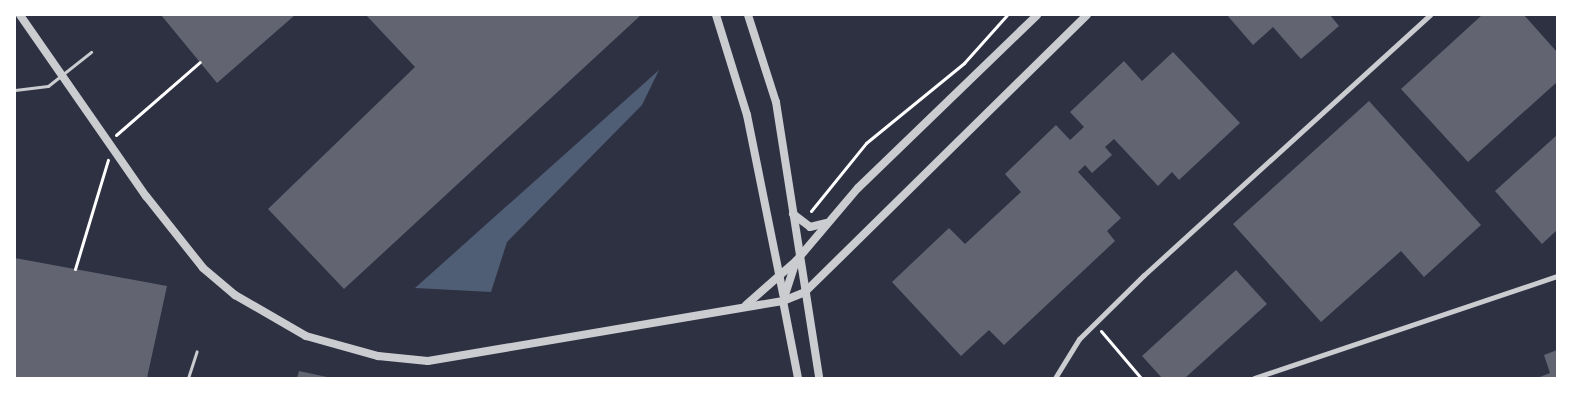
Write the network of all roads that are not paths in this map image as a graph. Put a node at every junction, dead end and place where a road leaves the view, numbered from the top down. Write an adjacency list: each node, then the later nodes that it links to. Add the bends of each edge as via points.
1 (20, 15): 8 (street)
2 (716, 15): 14 (street, via 747,115)
3 (748, 15): 10 (street, via 776,102)
4 (1037, 15): 11 (street)
5 (1087, 15): 16 (street)
6 (1430, 15): 23 (street, via 1095,324)
7 (91, 52): 8 (lane)
8 (62, 77): 9 (lane, via 48,86); 18 (street, via 203,268 235,295 306,336 378,356 428,361)
9 (15, 90)
10 (790, 206): 11 (street, via 794,215 810,227); 12 (street)
11 (827, 222): 12 (street)
12 (802, 254): 13 (street); 16 (street)
13 (796, 261): 14 (street); 17 (street)
14 (781, 270): 17 (street); 18 (street)
15 (1557, 276): 24 (street)
16 (805, 292): 17 (street); 22 (street)
17 (783, 301): 18 (street); 21 (street)
18 (746, 305)
19 (197, 351): 20 (lane)
20 (188, 378)
21 (798, 378)
22 (820, 378)
23 (1055, 378)
24 (1254, 378)

